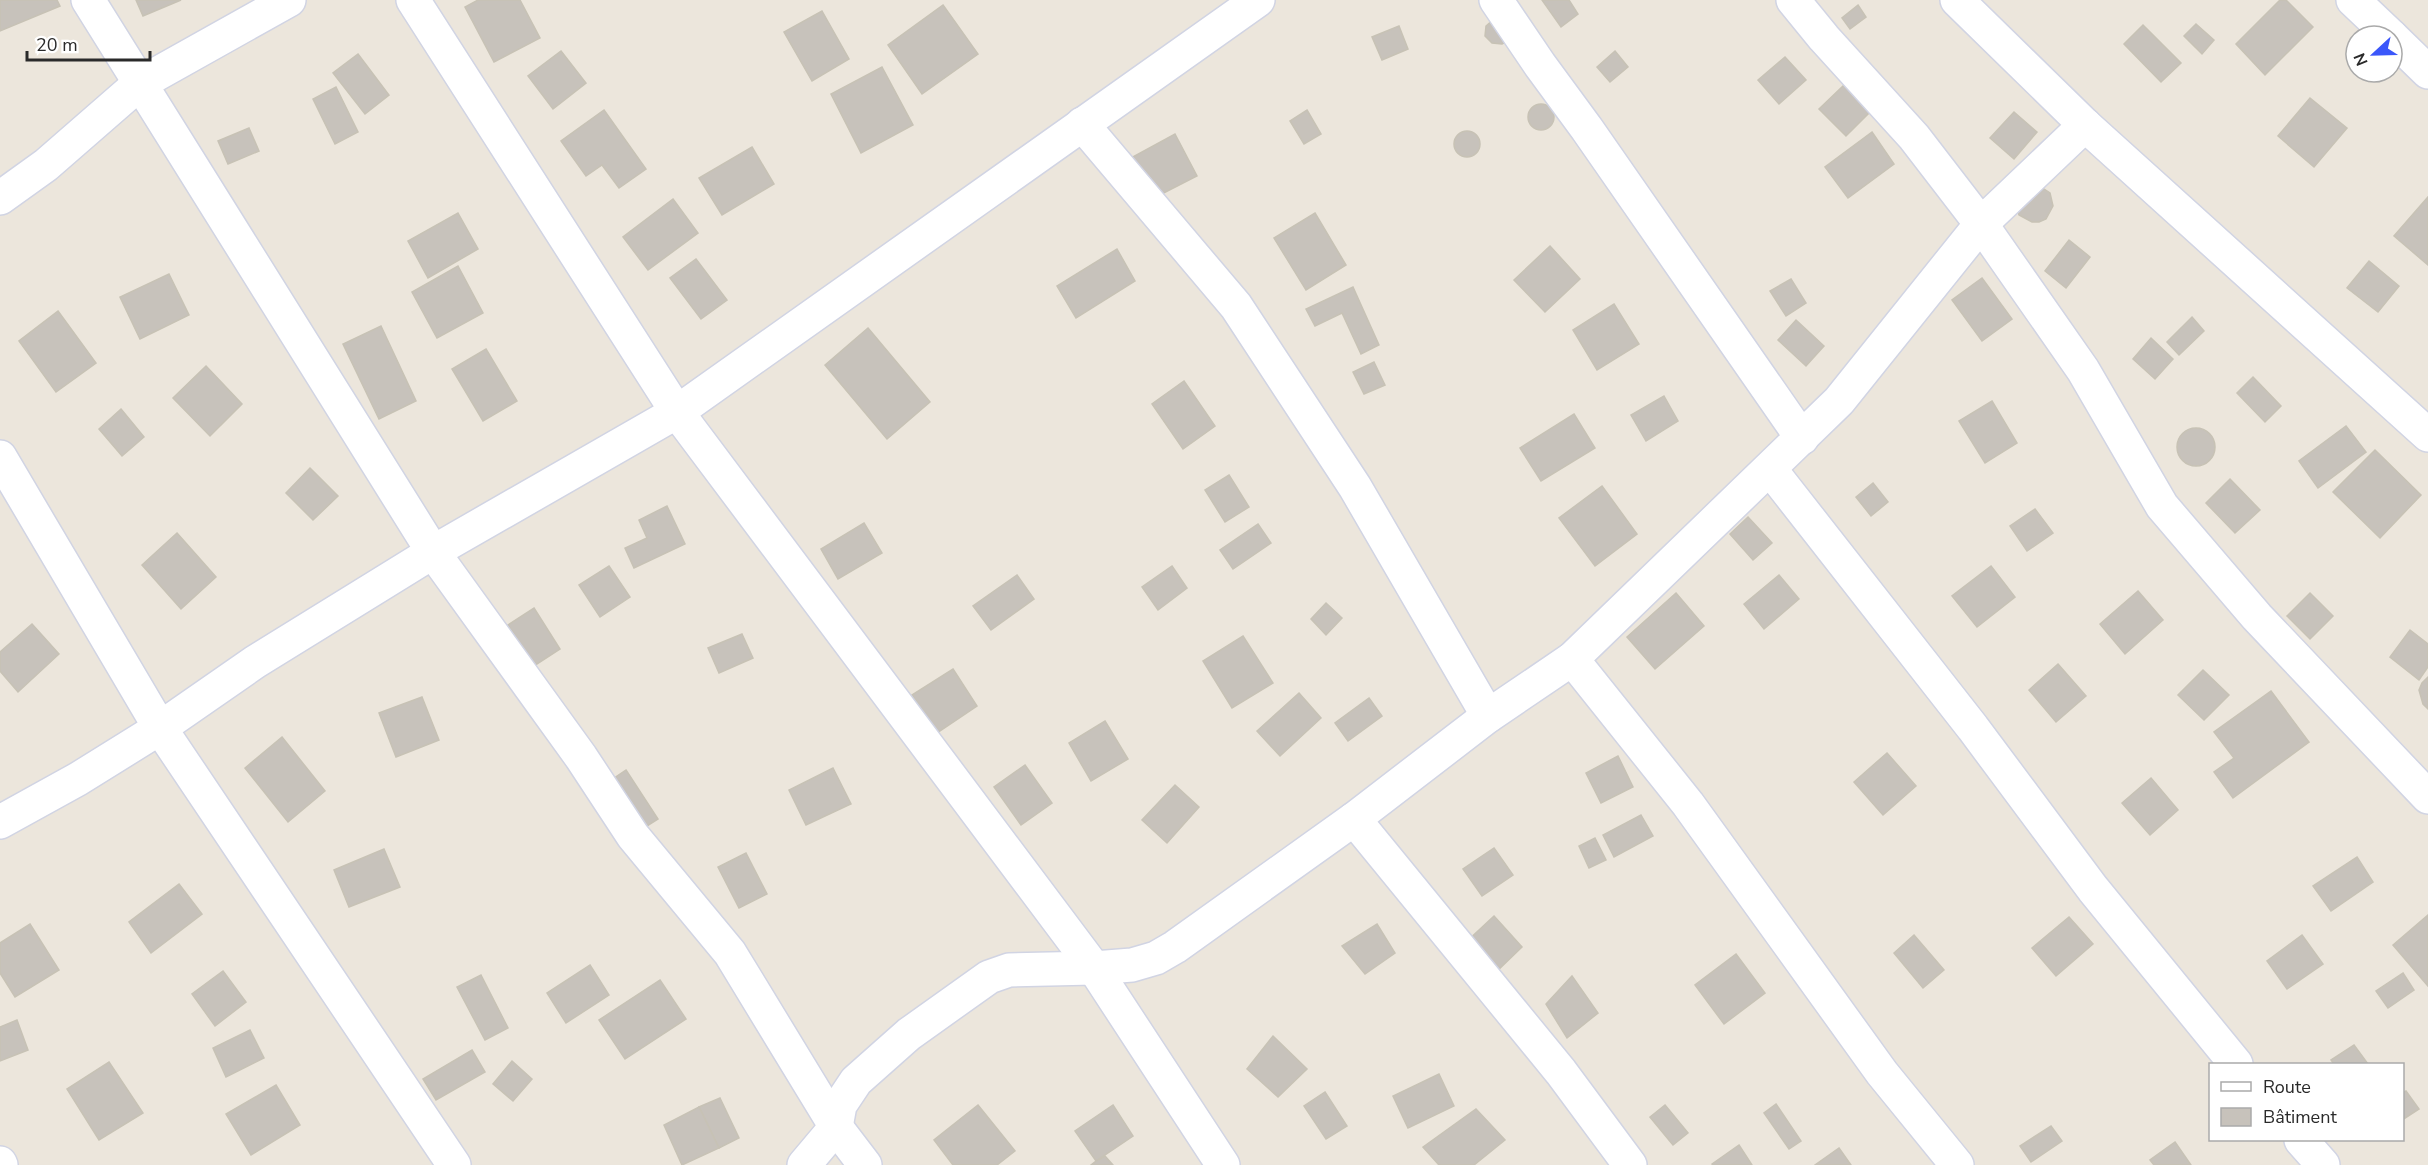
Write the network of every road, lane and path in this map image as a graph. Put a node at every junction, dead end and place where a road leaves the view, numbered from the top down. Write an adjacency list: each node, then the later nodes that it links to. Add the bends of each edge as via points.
1 (88, 0): 12 (street)
2 (289, 0): 12 (street)
3 (413, 0): 17 (street)
4 (1258, 0): 13 (street)
5 (1496, 0): 19 (street)
6 (1793, 0): 16 (street, via 1914,137)
7 (1957, 0): 14 (street)
8 (2353, 0): 9 (street)
9 (2378, 24)
10 (2404, 49): 11 (street)
11 (2428, 72)
12 (139, 84): 15 (street, via 46,165); 22 (street)
13 (1082, 124): 17 (street); 24 (street, via 1236,306 1354,487)
14 (2085, 125): 16 (street); 18 (street)
15 (0, 198)
16 (1980, 224): 19 (street, via 1839,401); 26 (street, via 2084,370 2162,506 2257,617)
17 (677, 412): 22 (street); 29 (street)
18 (2428, 435)
19 (1802, 438): 21 (street)
20 (0, 457): 25 (street)
21 (1770, 469): 23 (street); 30 (street, via 2093,889)
22 (433, 552): 25 (street, via 255,662); 31 (street, via 633,836 729,953)
23 (1572, 659): 24 (street); 38 (street, via 1688,804 1882,1073)
24 (1488, 716): 27 (street)
25 (160, 728): 28 (street, via 78,780); 33 (street)
26 (2428, 797)
27 (1354, 819): 29 (street, via 1175,947 1132,965); 37 (street, via 1561,1072)
28 (0, 822)
29 (1094, 968): 31 (street, via 1010,969 989,977 909,1034 855,1081 840,1105); 36 (street)
30 (2234, 1063)
31 (836, 1127): 34 (street); 35 (street)
32 (2302, 1141): 39 (street)
33 (454, 1165)
34 (804, 1165)
35 (865, 1165)
36 (1223, 1165)
37 (1630, 1165)
38 (1957, 1165)
39 (2323, 1165)

